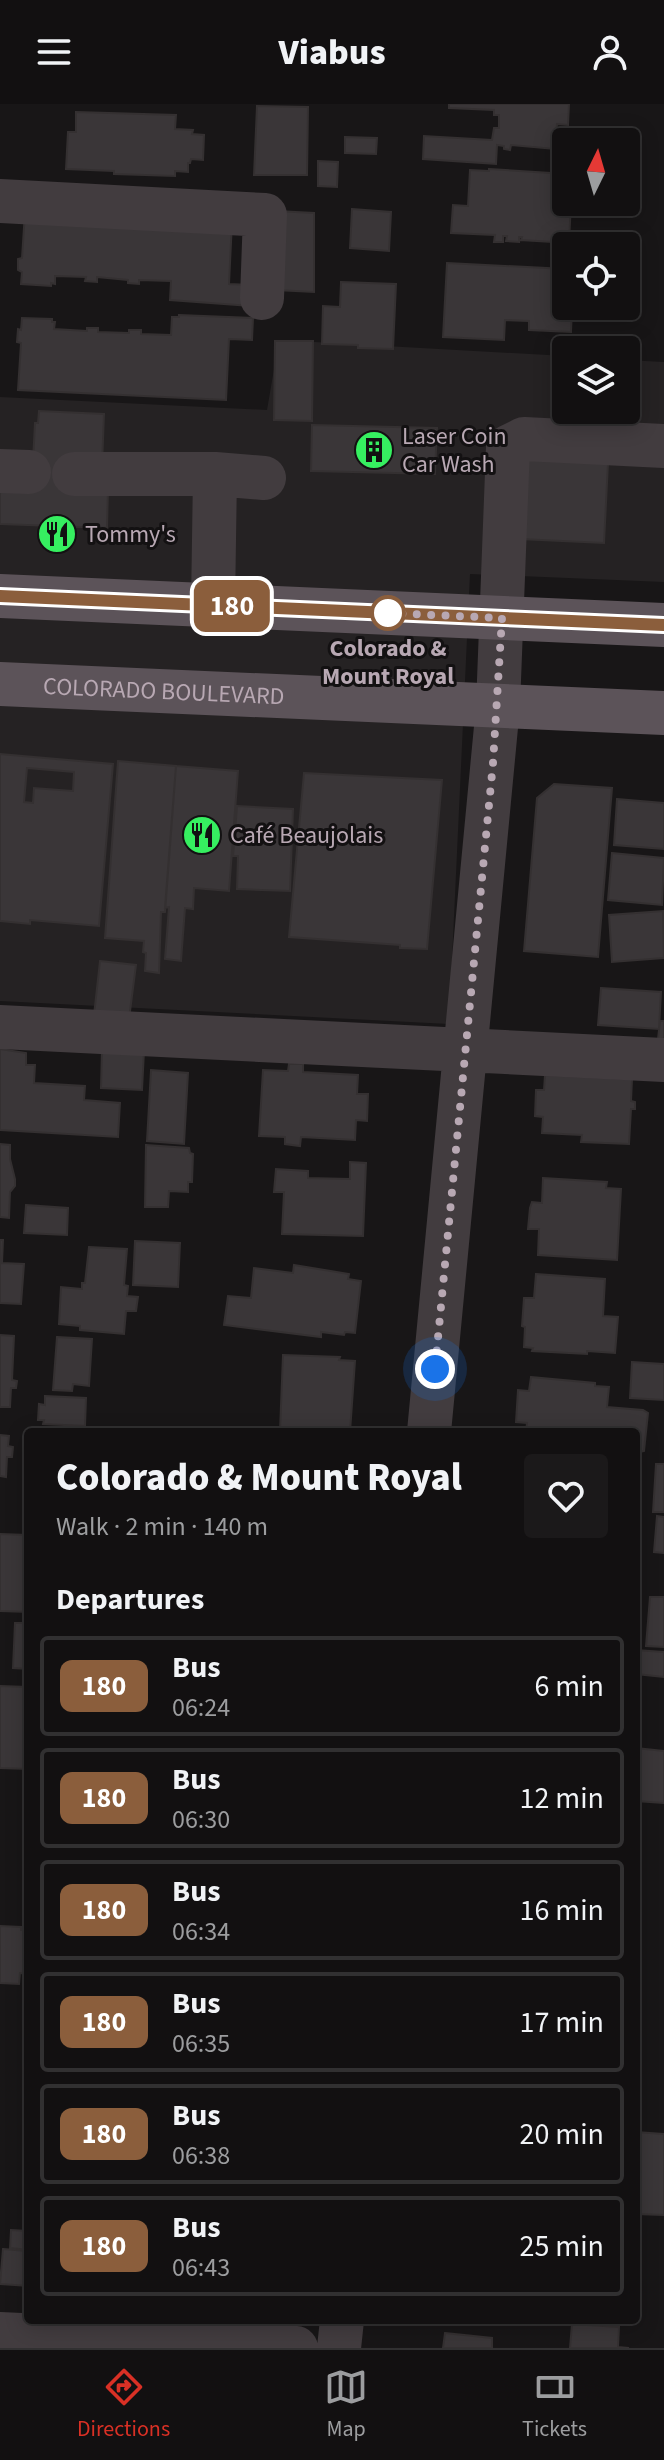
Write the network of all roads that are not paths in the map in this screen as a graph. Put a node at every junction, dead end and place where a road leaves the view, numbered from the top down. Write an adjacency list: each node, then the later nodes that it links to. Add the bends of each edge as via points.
1 (0, 201): 2 (street, via 265,215)
2 (262, 298)
3 (664, 446): 9 (street, via 524,439 508,447)
4 (74, 474): 5 (street)
5 (215, 474): 6 (street); 8 (street)
6 (264, 478)
7 (0, 596): 8 (main road)
8 (213, 605): 9 (main road)
9 (502, 618): 10 (main road); 12 (street)
10 (664, 625)
11 (0, 684): 12 (main road, COLORADO BOULEVARD)
12 (498, 706): 13 (main road, COLORADO BOULEVARD); 15 (street)
13 (664, 713)
14 (0, 1027): 15 (street)
15 (467, 1051): 16 (street); 17 (street)
16 (664, 1060)
17 (429, 1428)
18 (342, 2324): 21 (street)
19 (0, 2334): 20 (street)
20 (296, 2348)
21 (339, 2348)

